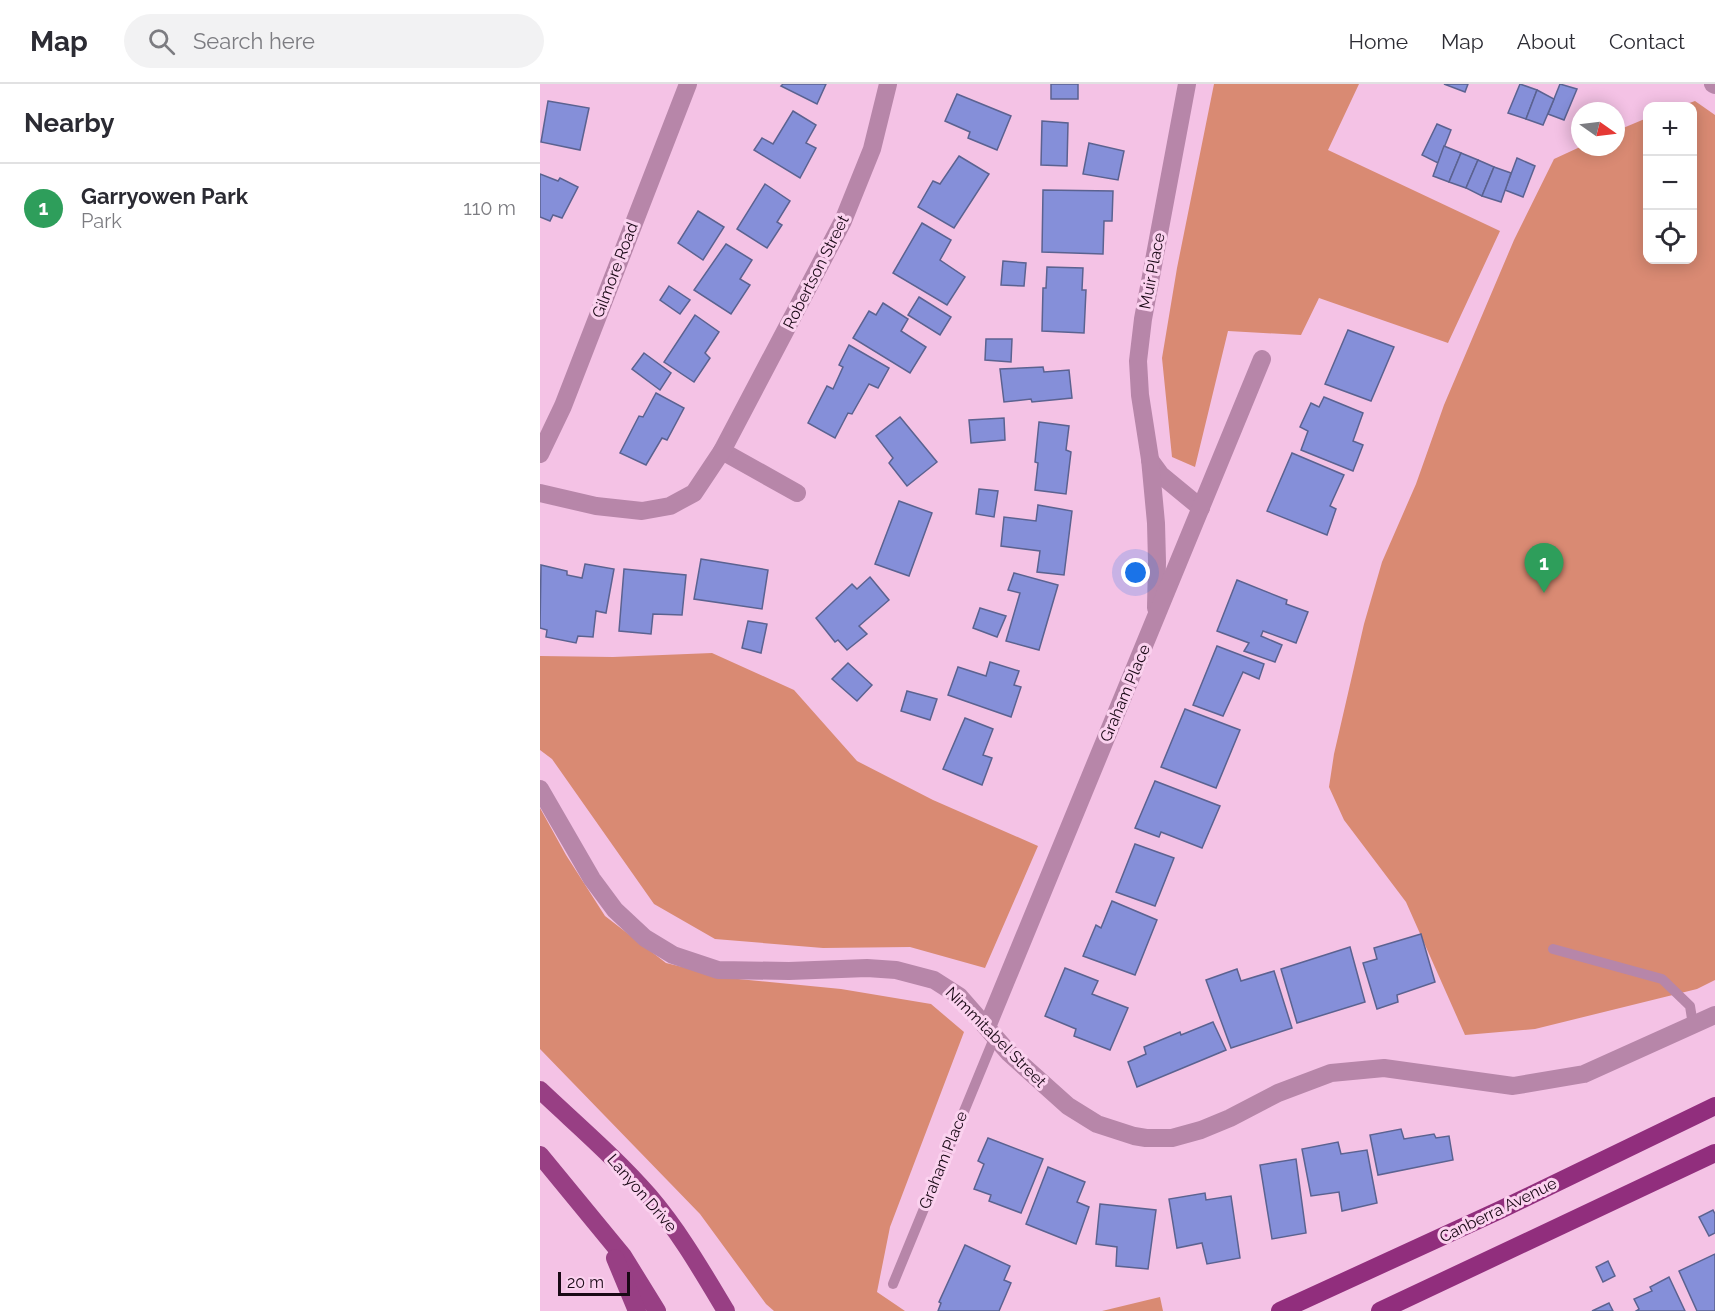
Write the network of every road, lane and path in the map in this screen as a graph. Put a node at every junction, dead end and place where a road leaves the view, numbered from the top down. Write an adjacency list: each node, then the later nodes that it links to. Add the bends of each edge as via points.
1 (688, 84): 6 (street, Gilmore Road, via 563,406)
2 (888, 84): 5 (street, Robertson Street, via 872,149 843,221)
3 (1187, 84): 7 (street, Muir Place, via 1138,361)
4 (1262, 359): 10 (street, Graham Place)
5 (722, 451): 8 (street, Robertson Street, via 694,493 670,506 642,511 596,506); 9 (street)
6 (540, 454)
7 (1150, 459): 10 (street, Muir Place, via 1161,476); 11 (street, Muir Place, via 1157,562)
8 (540, 493)
9 (797, 493)
10 (1201, 508): 11 (street, Graham Place)
11 (1151, 632): 16 (street, Graham Place)
12 (540, 789): 16 (street, Nimmitabel Street, via 592,879 615,910 645,938 672,955 717,970 867,968 908,973 934,980 951,990)
13 (1553, 949): 15 (lane, via 1662,979 1690,1006)
14 (1715, 1015): 15 (street, Nimmitabel Street)
15 (1693, 1025): 16 (street, Nimmitabel Street, via 1584,1074 1513,1086 1384,1068 1331,1072 1278,1093 1216,1125 1184,1136 1159,1138 1120,1132 1078,1114 1030,1073)
16 (991, 1032): 22 (lane, Graham Place)
17 (540, 1090): 25 (main road, Lanyon Drive, via 649,1196 694,1256)
18 (1715, 1106): 26 (highway, Canberra Avenue)
19 (1715, 1153): 27 (highway)
20 (540, 1155): 21 (main road)
21 (604, 1235): 23 (main road); 24 (main road, via 636,1274)
22 (893, 1284)
23 (637, 1311)
24 (657, 1311)
25 (726, 1311)
26 (1280, 1311)
27 (1380, 1311)

